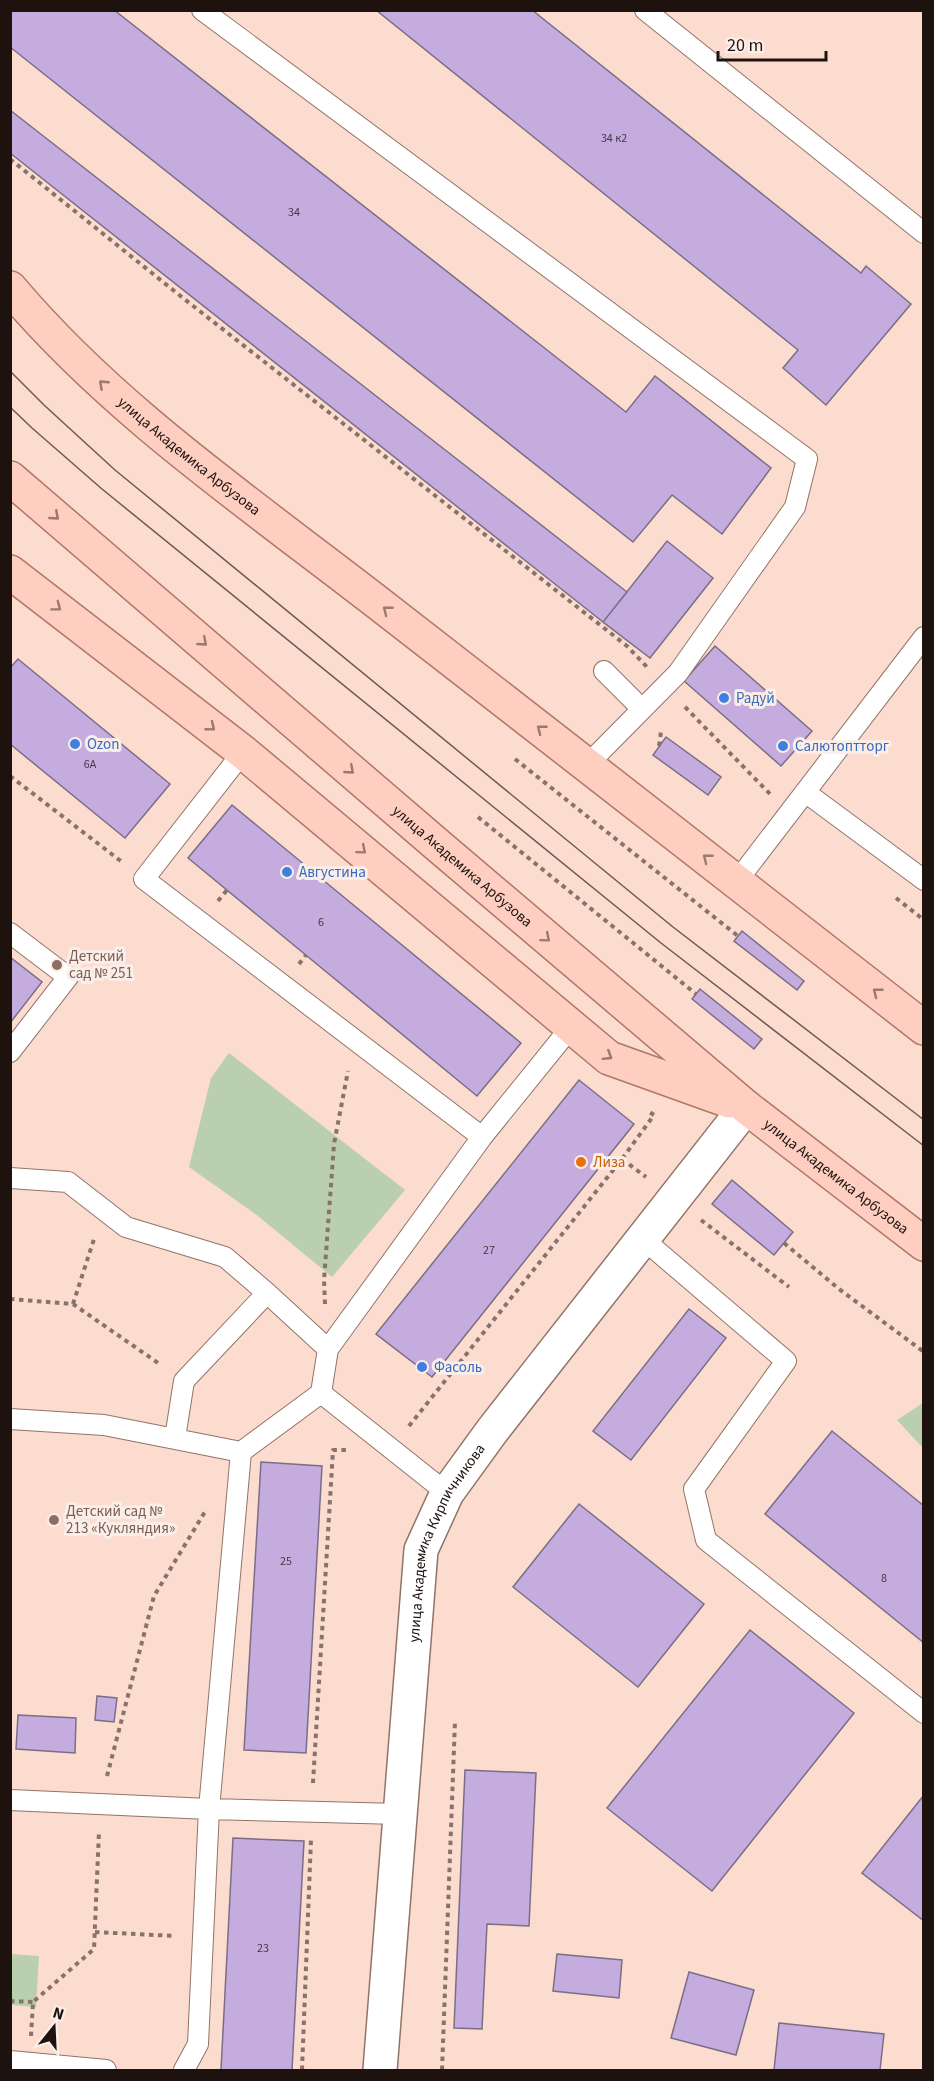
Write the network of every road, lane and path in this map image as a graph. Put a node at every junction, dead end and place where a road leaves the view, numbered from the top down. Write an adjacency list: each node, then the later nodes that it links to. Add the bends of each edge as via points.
1 (202, 10): 10 (lane, via 807,459 795,507)
2 (645, 10): 4 (lane)
3 (10, 159): 10 (path, via 627,646)
4 (924, 233)
5 (10, 288): 14 (main road, улица Академика Арбузова, one-way to 5, via 139,417 43,327)
6 (10, 477): 31 (main road, улица Академика Арбузова, one-way to 31)
7 (10, 572): 12 (main road, one-way to 12)
8 (924, 637): 16 (lane)
9 (604, 671): 11 (lane)
10 (665, 686): 11 (lane); 17 (path)
11 (642, 709): 14 (lane)
12 (243, 752): 19 (lane); 27 (main road, one-way to 27)
13 (515, 759): 25 (path)
14 (588, 765): 21 (main road, улица Академика Арбузова, one-way to 14)
15 (10, 776): 19 (path)
16 (805, 792): 17 (lane); 20 (lane)
17 (789, 815): 21 (lane)
18 (478, 817): 26 (path)
19 (144, 879): 29 (lane)
20 (924, 880)
21 (737, 881): 28 (main road, улица Академика Арбузова, one-way to 21)
22 (888, 892): 23 (path)
23 (924, 920)
24 (10, 933): 30 (lane, via 68,977)
25 (738, 936)
26 (696, 994)
27 (571, 1027): 31 (main road, one-way to 31, via 609,1058); 32 (lane)
28 (924, 1028)
29 (354, 1039): 32 (lane); 45 (path, via 334,1144 324,1280)
30 (10, 1052)
31 (746, 1107): 38 (street, улица Академика Кирпичникова); 40 (main road, улица Академика Арбузова)
32 (482, 1137): 45 (lane)
33 (622, 1159): 35 (path)
34 (10, 1178): 36 (lane, via 68,1182)
35 (647, 1178)
36 (103, 1210): 42 (lane, via 126,1227 225,1257); 44 (path)
37 (701, 1219): 41 (path)
38 (643, 1239): 52 (street, улица Академика Кирпичникова); 54 (lane, via 786,1361 694,1489 706,1540)
39 (784, 1243): 46 (path)
40 (924, 1244)
41 (789, 1287)
42 (267, 1293): 45 (lane); 47 (lane)
43 (10, 1299): 44 (path)
44 (73, 1304): 47 (path)
45 (328, 1349): 48 (lane)
46 (924, 1352)
47 (184, 1381): 50 (lane)
48 (321, 1393): 51 (lane); 52 (lane)
49 (10, 1419): 50 (lane, via 104,1425)
50 (175, 1438): 51 (lane)
51 (242, 1452): 58 (lane)
52 (447, 1493): 59 (street, улица Академика Кирпичникова, via 421,1550)
53 (207, 1509): 57 (path, via 154,1596)
54 (924, 1713)
55 (455, 1721): 69 (path)
56 (10, 1800): 57 (lane)
57 (100, 1803): 58 (lane); 60 (path)
58 (209, 1809): 59 (lane); 61 (lane)
59 (399, 1814): 68 (street, улица Академика Кирпичникова)
60 (95, 1932): 61 (path); 63 (path, via 94,1950)
61 (203, 1937): 67 (lane, via 198,2044)
62 (10, 2001): 63 (path)
63 (33, 2002): 65 (path)
64 (10, 2061): 65 (lane)
65 (30, 2063): 66 (lane)
66 (106, 2070)
67 (184, 2070)
68 (380, 2070)
69 (442, 2070)

